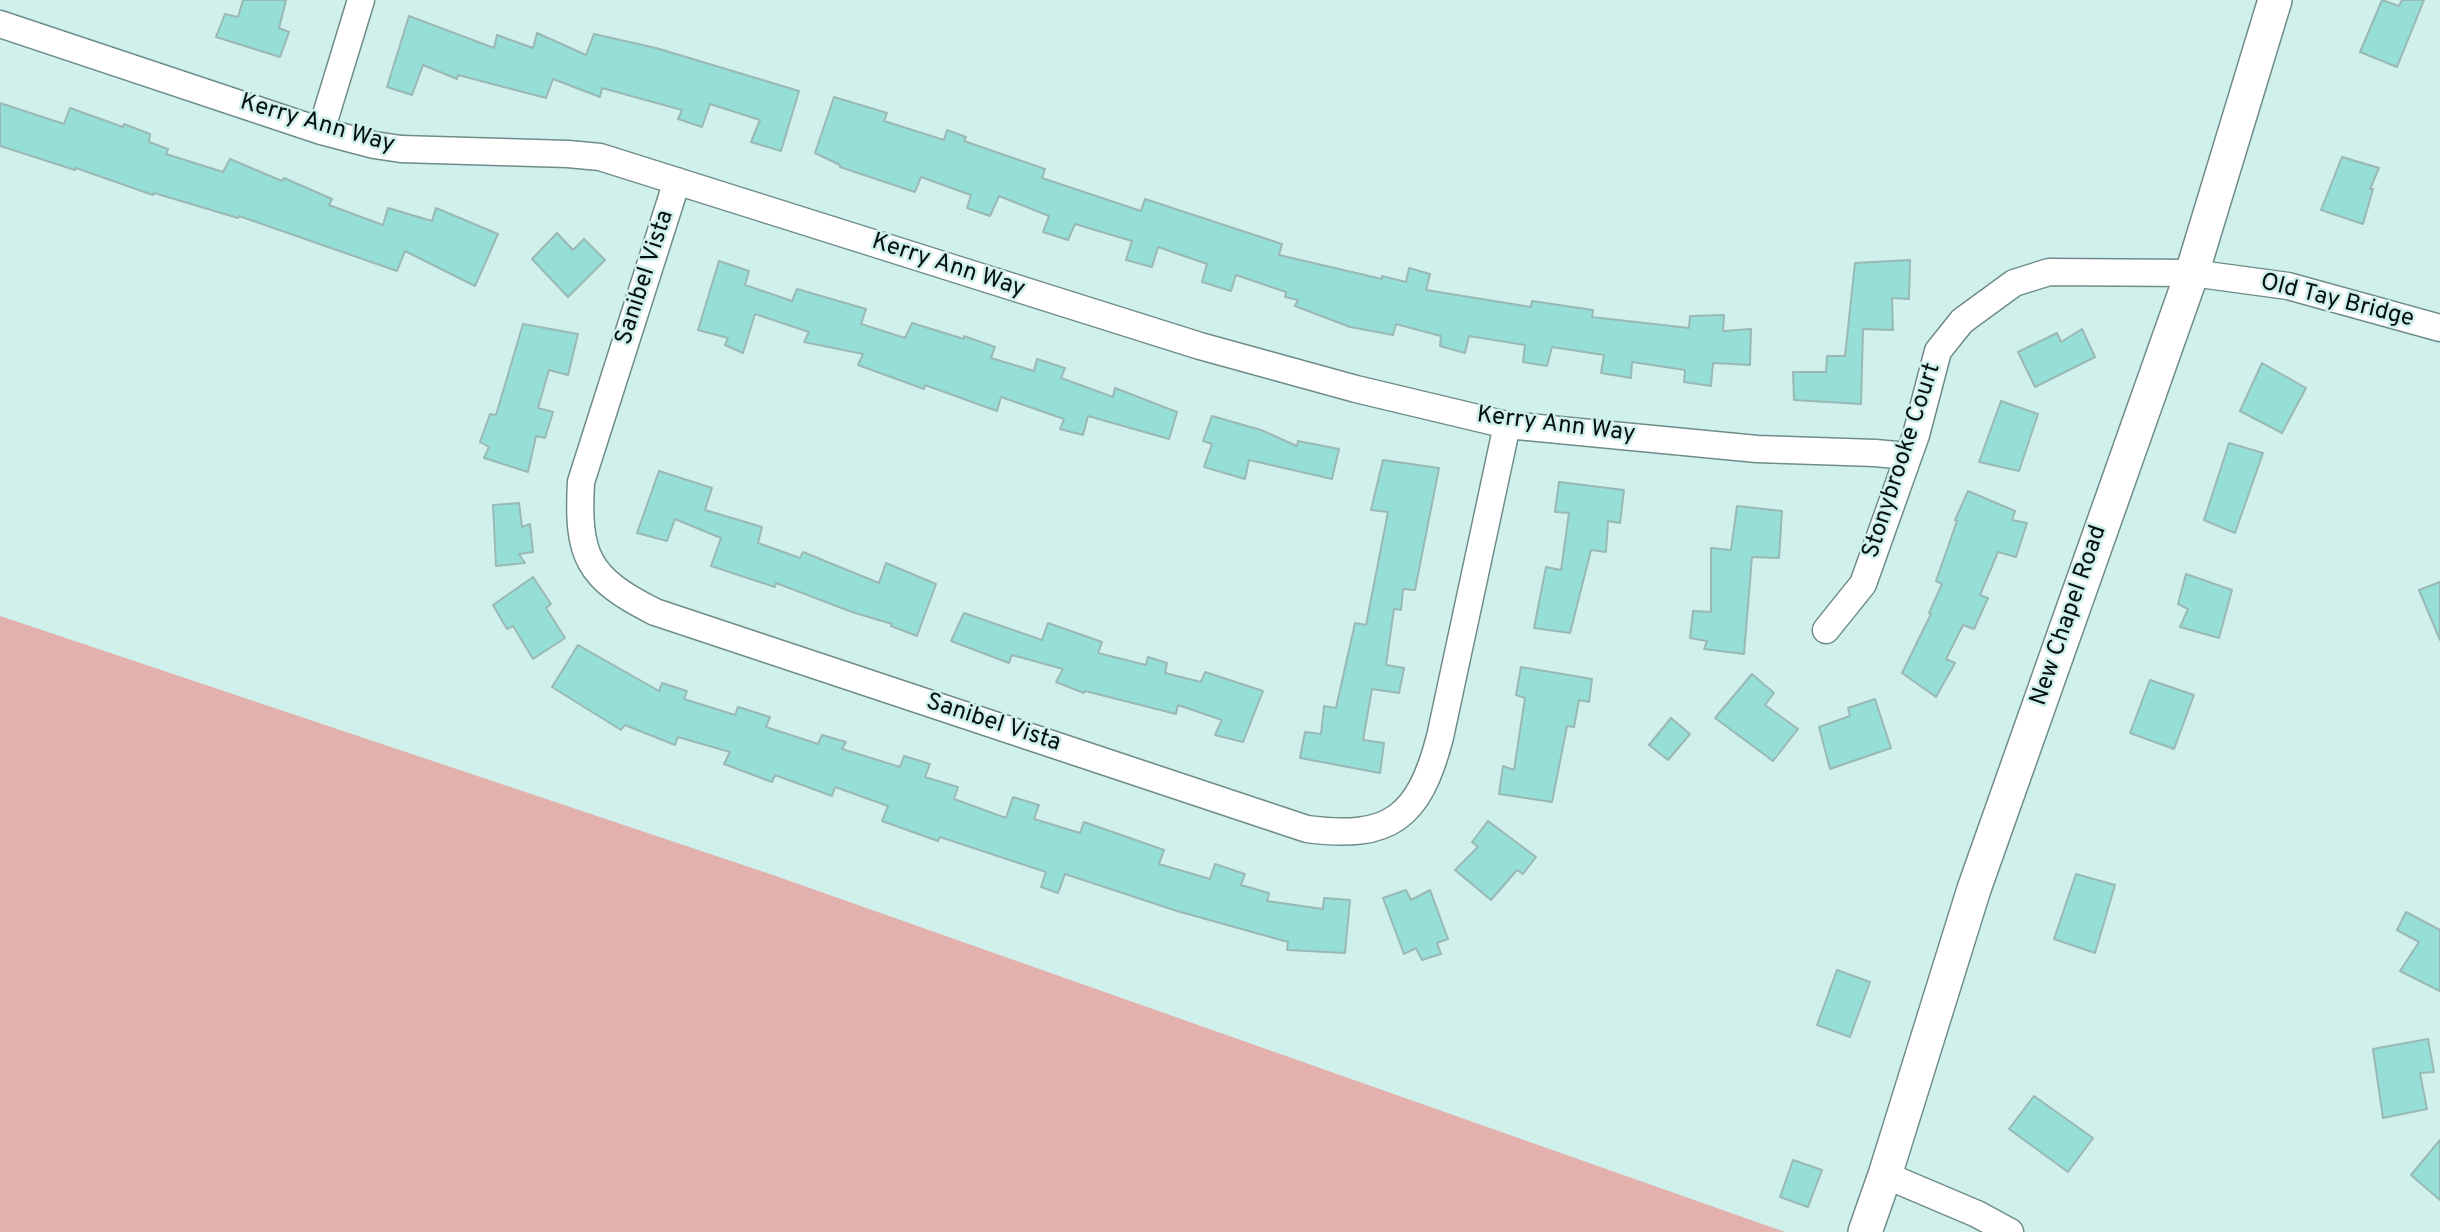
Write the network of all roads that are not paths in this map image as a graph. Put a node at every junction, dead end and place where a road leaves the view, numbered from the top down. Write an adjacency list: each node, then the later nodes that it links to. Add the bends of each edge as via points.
1 (361, 0): 4 (street)
2 (2275, 0): 6 (street, New Chapel Road)
3 (0, 24): 4 (street, Kerry Ann Way)
4 (321, 131): 5 (street, Kerry Ann Way, via 401,149 600,157)
5 (677, 181): 8 (street, Kerry Ann Way, via 1200,346); 8 (street, Sanibel Vista, via 581,482 579,523 586,553 603,580 655,612 1307,829 1369,830 1396,818 1418,797 1431,772)
6 (2192, 273): 7 (street, Old Tay Bridge, via 2288,286); 9 (street, Stonybrooke Court, via 2049,272 2006,288 1962,321 1938,351); 11 (street, New Chapel Road, via 1974,889)
7 (2440, 328)
8 (1507, 425): 9 (street, Kerry Ann Way, via 1757,449)
9 (1908, 456): 10 (street, Stonybrooke Court, via 1863,584)
10 (1826, 631)
11 (1885, 1175): 12 (street, New Chapel Road); 13 (street)
12 (1865, 1232)
13 (2010, 1232)

